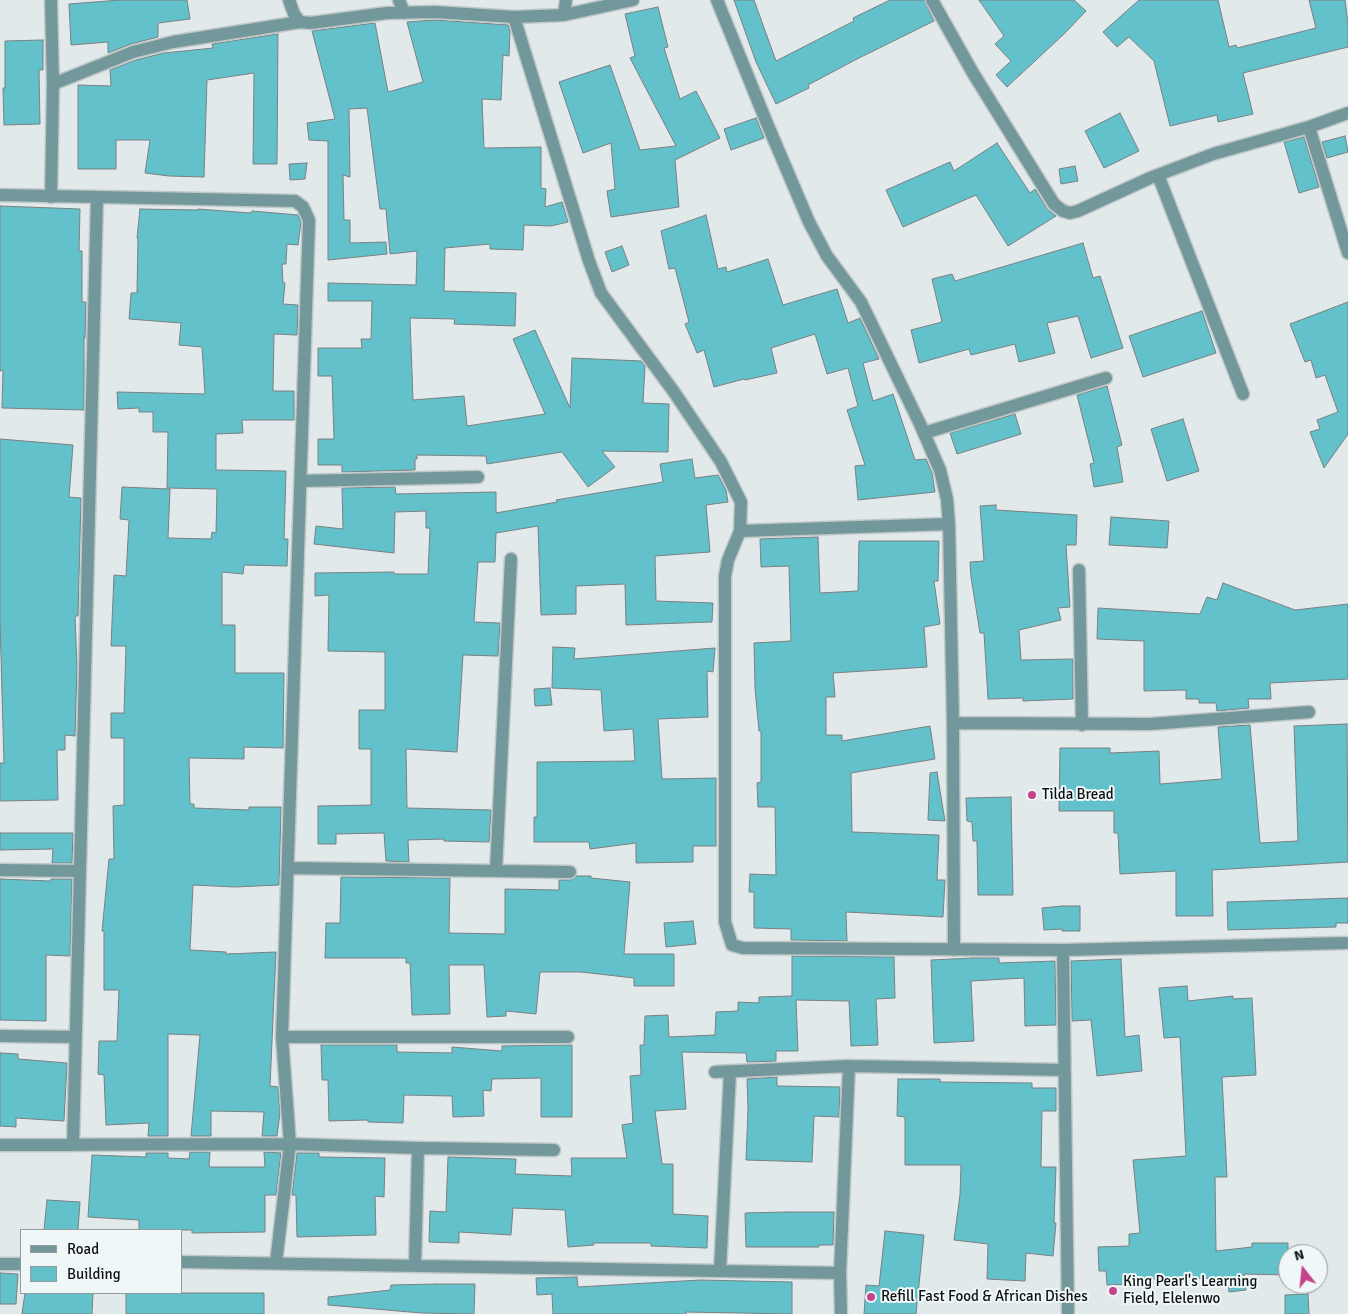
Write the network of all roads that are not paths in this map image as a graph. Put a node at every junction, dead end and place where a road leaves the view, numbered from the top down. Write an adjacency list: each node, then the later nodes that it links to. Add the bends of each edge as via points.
1 (51, 0): 12 (street)
2 (289, 0): 11 (street)
3 (399, 0): 8 (street)
4 (566, 0): 9 (street)
5 (632, 0): 9 (street)
6 (717, 0): 22 (street, via 809,222 827,256 860,302)
7 (932, 0): 15 (street, via 973,73 1057,207 1063,211 1078,211)
8 (404, 13): 10 (street); 11 (street)
9 (564, 15): 10 (street)
10 (514, 17): 26 (street, via 598,284 721,462 741,502)
11 (300, 22): 12 (street, via 173,42 133,52)
12 (53, 84): 17 (street)
13 (1348, 113): 14 (street)
14 (1309, 127): 15 (street, via 1213,154); 19 (street)
15 (1158, 176): 21 (street)
16 (0, 195): 17 (street)
17 (51, 197): 18 (street)
18 (96, 198): 24 (street, via 296,201 304,207 309,220); 34 (street)
19 (1348, 253)
20 (1106, 378): 22 (street)
21 (1243, 394)
22 (924, 433): 25 (street, via 940,470)
23 (478, 477): 24 (street)
24 (301, 481): 32 (street)
25 (949, 524): 26 (street); 30 (street)
26 (740, 531): 38 (street, via 725,576 725,922 732,945 743,948)
27 (510, 559): 35 (street)
28 (1079, 570): 31 (street)
29 (1309, 712): 31 (street, via 1150,724)
30 (953, 723): 31 (street); 38 (street)
31 (1082, 725)
32 (288, 868): 35 (street); 42 (street)
33 (0, 870): 34 (street)
34 (80, 871): 41 (street)
35 (496, 871): 36 (street)
36 (570, 872)
37 (1344, 943): 39 (street)
38 (954, 950): 39 (street)
39 (1063, 950): 45 (street)
40 (0, 1036): 41 (street)
41 (76, 1037): 50 (street)
42 (282, 1037): 43 (street); 48 (street)
43 (568, 1037)
44 (849, 1066): 45 (street); 47 (street); 59 (street)
45 (1064, 1070): 61 (street)
46 (715, 1072): 47 (street)
47 (730, 1072): 58 (street)
48 (290, 1144): 50 (street); 51 (street); 54 (street)
49 (0, 1145): 50 (street)
50 (73, 1145)
51 (418, 1148): 52 (street); 57 (street)
52 (554, 1150)
53 (182, 1262): 54 (street)
54 (276, 1263): 57 (street)
55 (0, 1264): 56 (street)
56 (20, 1264)
57 (415, 1266): 58 (street)
58 (720, 1271): 59 (street)
59 (840, 1274): 60 (street)
60 (840, 1314)
61 (1068, 1314)

